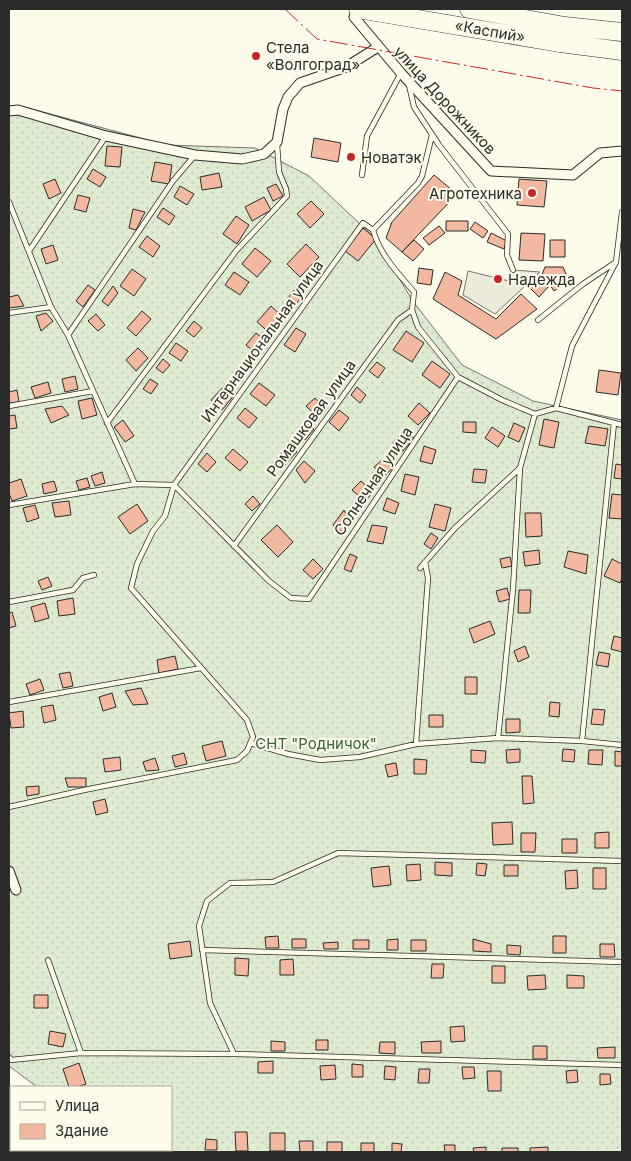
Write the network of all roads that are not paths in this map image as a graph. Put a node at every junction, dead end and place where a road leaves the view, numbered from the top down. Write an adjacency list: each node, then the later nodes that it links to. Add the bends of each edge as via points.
1 (469, 9): 3 (highway, «Каспий», via 565,26)
2 (353, 11): 4 (street, улица Дорожников); 5 (highway, «Каспий»)
3 (622, 32)
4 (378, 47): 6 (street, улица Дорожников); 11 (street, via 346,67 300,83 283,109)
5 (622, 51)
6 (401, 73): 7 (street, улица Дорожников); 14 (lane, via 367,136)
7 (408, 81): 9 (lane, via 414,108); 12 (street, улица Дорожников, via 491,171 573,175 600,153)
8 (9, 111): 10 (street, via 18,110)
9 (432, 135): 18 (lane, via 418,183); 21 (lane, via 508,234 507,255)
10 (106, 136): 13 (street); 19 (lane)
11 (277, 142): 13 (street, via 264,154 242,158); 32 (lane, via 278,172 287,196 236,251)
12 (622, 151)
13 (195, 155): 26 (lane, via 173,181)
14 (362, 175)
15 (9, 202): 16 (lane)
16 (10, 208): 19 (lane)
17 (622, 212): 20 (lane)
18 (373, 230): 23 (lane, via 376,243 387,260 414,292); 37 (lane, Интернациональная улица, via 363,223)
19 (29, 251): 22 (lane)
20 (616, 262): 25 (lane); 30 (lane, via 572,346)
21 (513, 270)
22 (51, 307): 24 (lane); 26 (lane)
23 (412, 310): 27 (lane, via 418,327); 39 (lane, Ромашковая улица, via 398,320)
24 (9, 313)
25 (538, 320)
26 (68, 335): 28 (lane)
27 (458, 377): 31 (lane); 39 (lane, Солнечная улица, via 309,599 291,598)
28 (93, 391): 29 (lane); 32 (lane)
29 (9, 406)
30 (556, 408): 31 (lane); 33 (lane)
31 (535, 414): 35 (lane)
32 (107, 422): 36 (lane)
33 (614, 423): 34 (lane); 47 (lane)
34 (622, 425)
35 (520, 468): 40 (lane, via 455,528); 46 (lane, via 513,588)
36 (135, 484): 37 (lane); 38 (lane)
37 (174, 484): 39 (lane); 44 (lane, via 166,516 153,531 136,564 131,588)
38 (9, 505)
39 (234, 546)
40 (425, 562): 41 (lane); 49 (lane, via 428,578)
41 (420, 568)
42 (94, 575): 43 (lane, via 83,578 73,590)
43 (9, 602)
44 (201, 668): 45 (lane); 48 (lane, via 247,720 253,737)
45 (9, 702)
46 (498, 738): 47 (lane); 49 (lane)
47 (582, 741): 50 (lane)
48 (250, 743): 49 (lane, via 320,760 360,757); 51 (lane, via 237,760)
49 (416, 744)
50 (622, 745)
51 (9, 807)
52 (622, 860): 55 (lane, via 338,853 273,882 230,883 207,902 199,926)
53 (9, 871): 54 (street)
54 (16, 890)
55 (202, 950): 57 (lane); 59 (lane, via 210,1003)
56 (48, 960): 58 (lane)
57 (622, 962)
58 (81, 1053): 59 (lane); 60 (lane, via 11,1060)
59 (234, 1054): 61 (lane)
60 (9, 1057)
61 (622, 1065)

